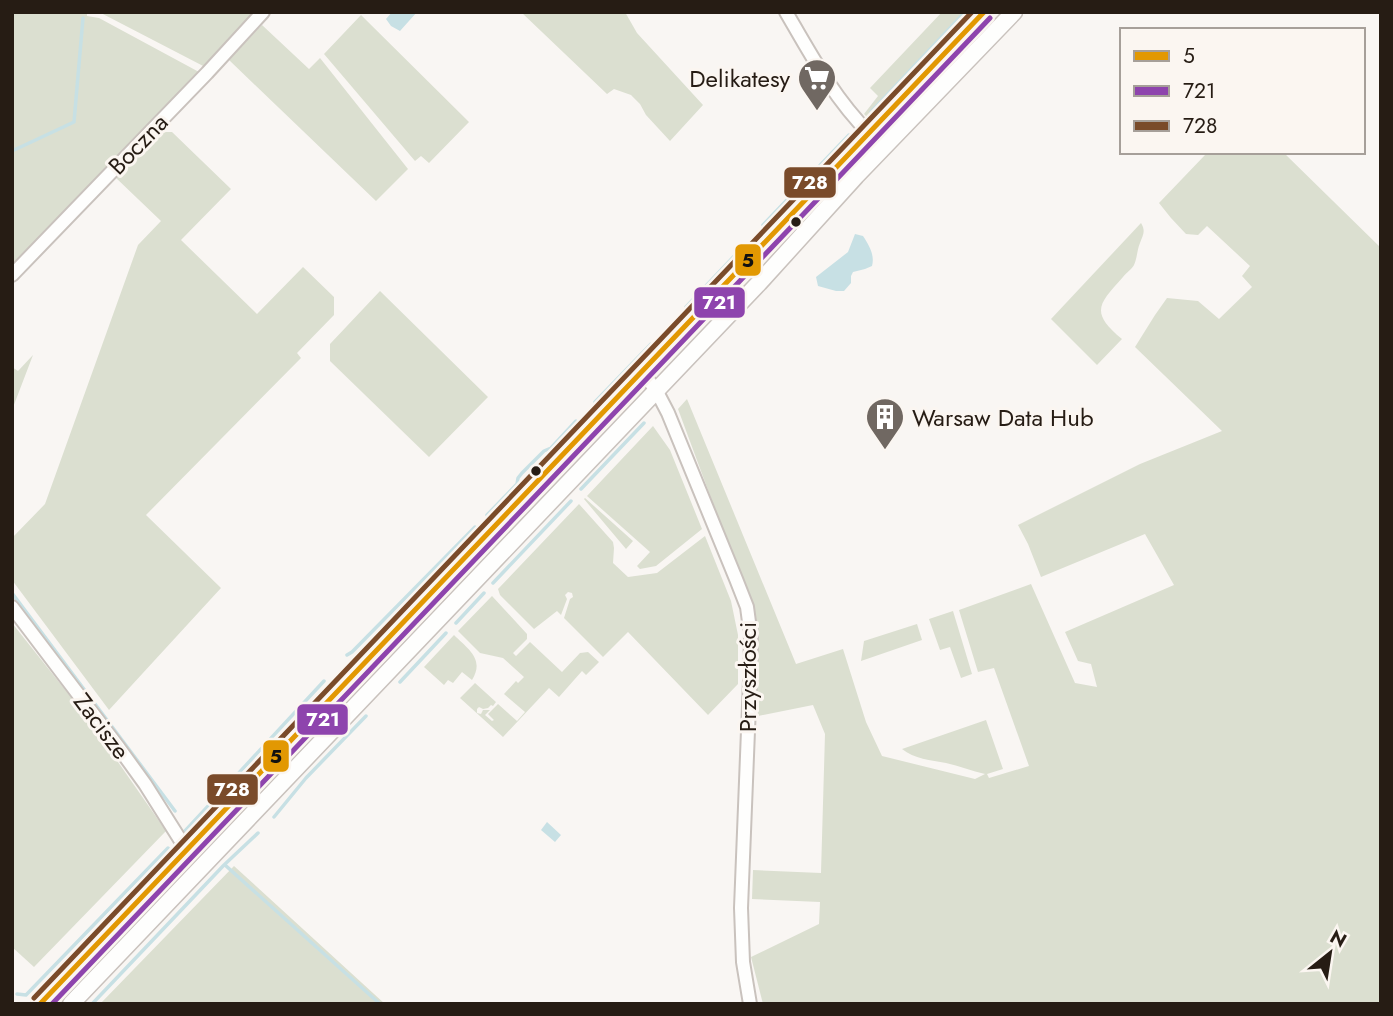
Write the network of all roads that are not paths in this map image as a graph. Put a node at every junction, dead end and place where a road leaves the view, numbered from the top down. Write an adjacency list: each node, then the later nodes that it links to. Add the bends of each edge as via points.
1 (263, 12): 6 (street, Boczna)
2 (786, 12): 5 (street, via 830,86)
3 (984, 12): 5 (main road)
4 (1014, 12): 8 (main road)
5 (869, 133): 7 (main road)
6 (12, 275)
7 (642, 372): 8 (street, Przyszłości); 10 (main road)
8 (656, 390): 12 (main road); 13 (street, Przyszłości, via 747,607 751,633 741,908)
9 (12, 607): 10 (street, Zacisze, via 139,775)
10 (186, 849): 11 (main road)
11 (40, 1004)
12 (71, 1004)
13 (750, 1004)

